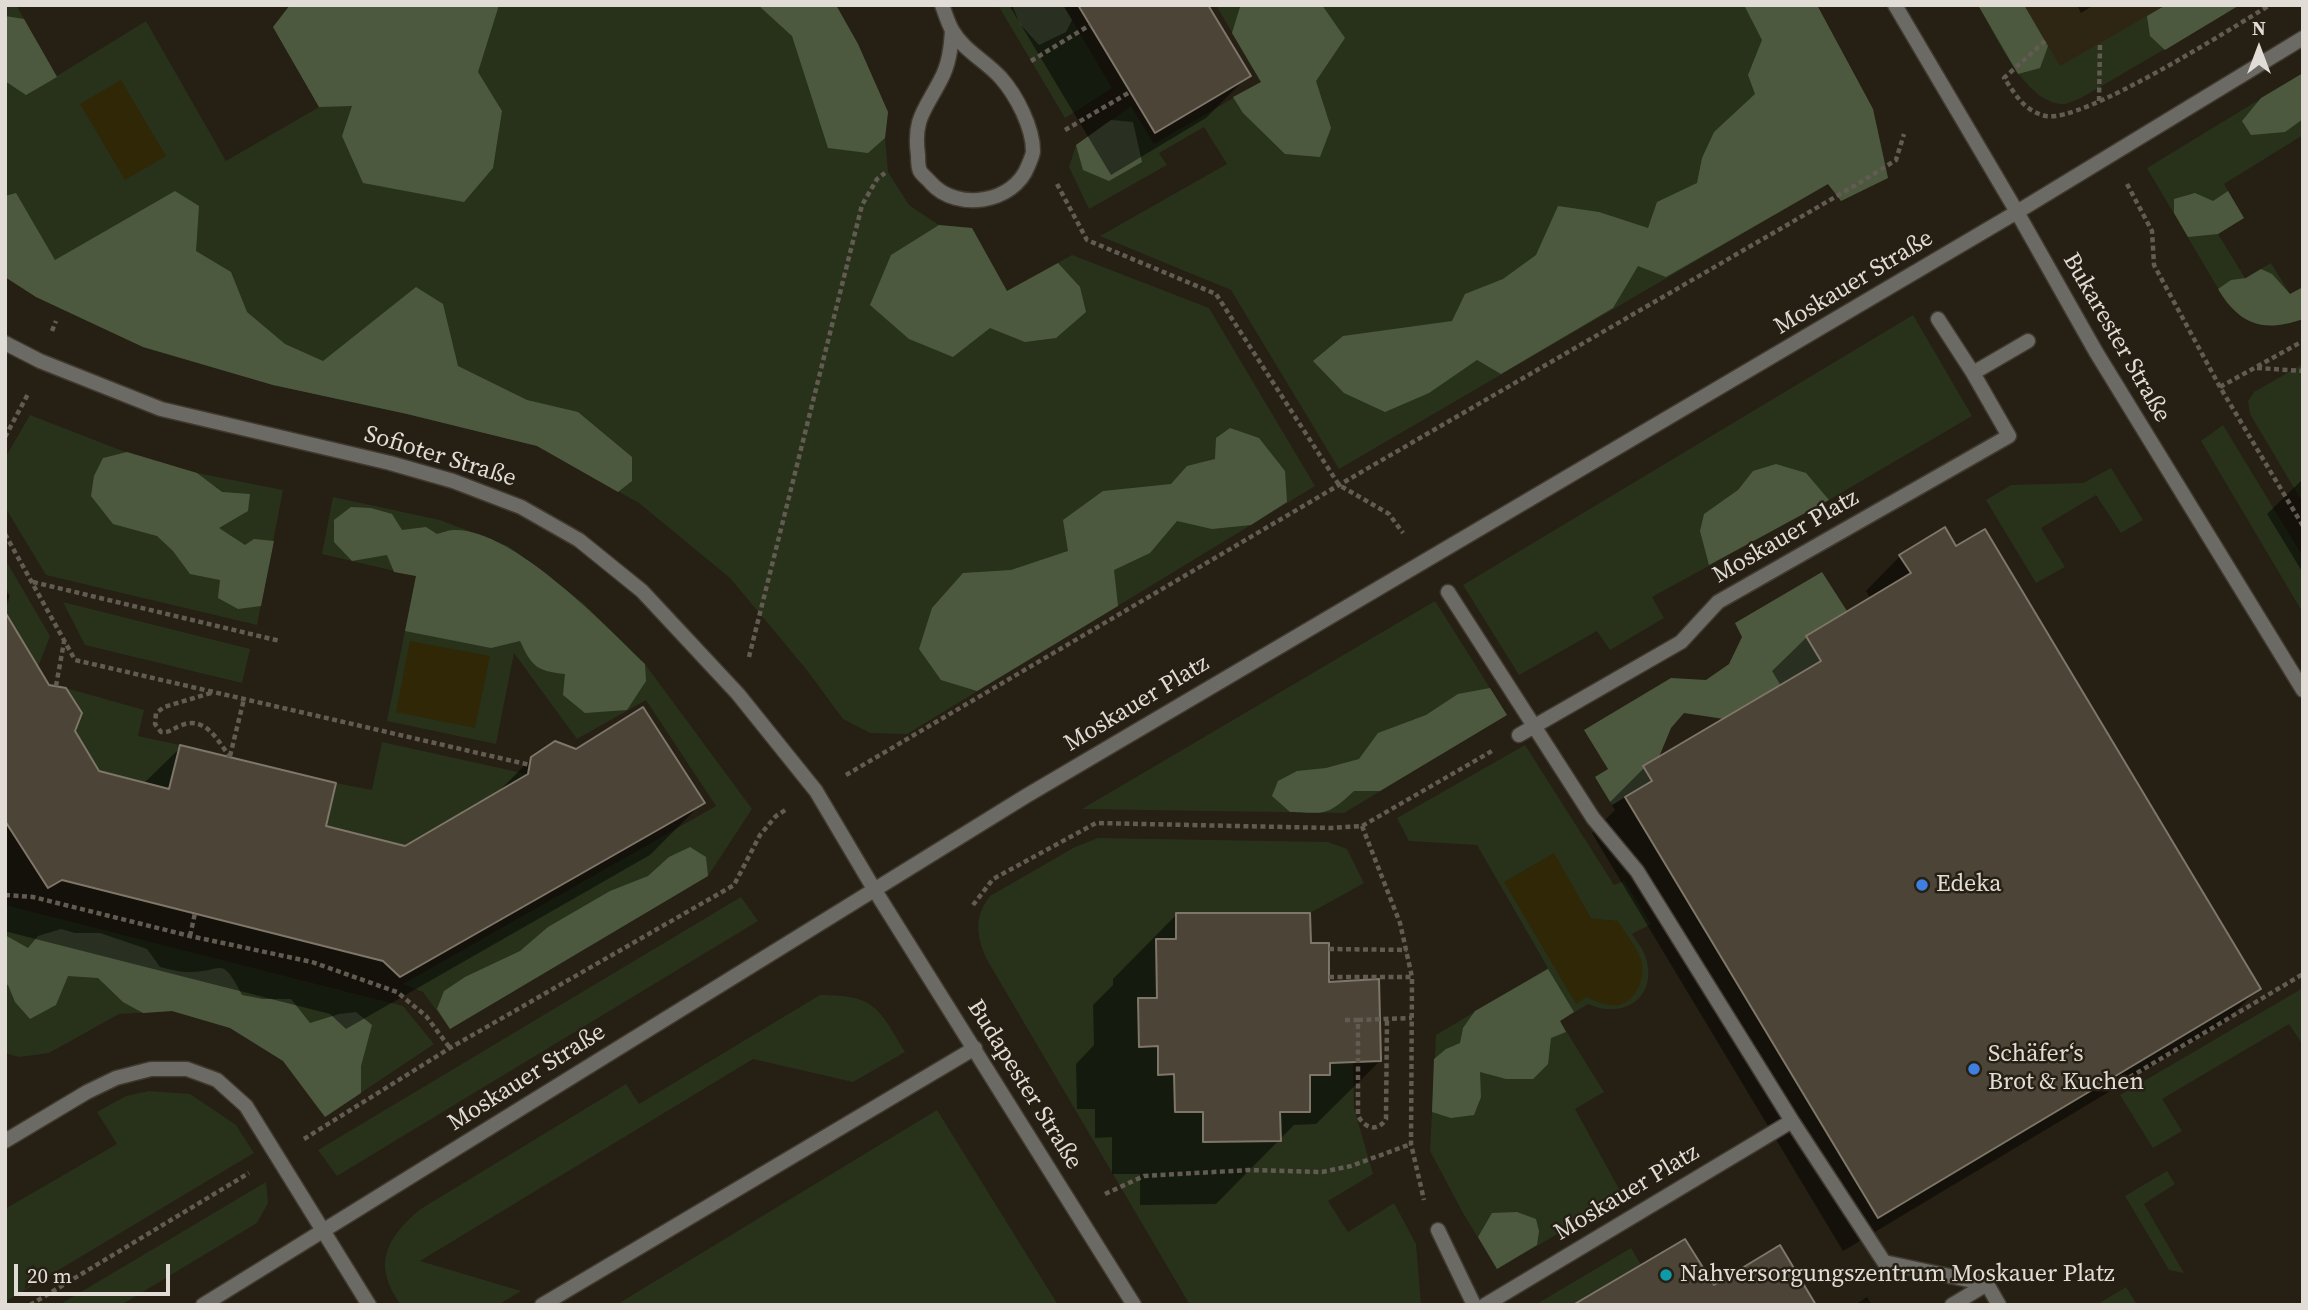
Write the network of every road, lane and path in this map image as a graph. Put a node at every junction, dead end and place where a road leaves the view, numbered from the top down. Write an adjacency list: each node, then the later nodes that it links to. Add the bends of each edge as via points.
1 (942, 5): 5 (street)
2 (1895, 5): 17 (street, Bukarester Straße)
3 (2270, 5): 11 (path)
4 (1090, 26): 9 (path)
5 (952, 30): 14 (street, via 950,56 941,81 918,124); 14 (street, via 974,57 1001,78 1019,106 1033,152 1024,175 1005,192 981,201 958,200 937,190 920,171)
6 (2303, 38): 17 (street, Moskauer Straße)
7 (2045, 41): 11 (path, via 2004,78 2024,107 2048,116)
8 (2100, 43): 11 (path)
9 (1022, 67)
10 (1130, 92): 12 (path)
11 (2099, 102)
12 (1061, 132)
13 (1904, 134): 26 (path, via 1896,160 1873,175)
14 (917, 148): 37 (path, via 877,179 862,205)
15 (1052, 173): 26 (path, via 1087,240 1216,294)
16 (2126, 181): 25 (path, via 2152,232 2154,265)
17 (2017, 212): 29 (street, Moskauer Straße); 35 (street, Bukarester Straße, via 2096,352)
18 (1938, 319): 24 (street, Moskauer Platz)
19 (2028, 341): 24 (street)
20 (2303, 341): 22 (path)
21 (5, 343): 37 (street, Sofioter Straße, via 161,409 390,463 522,507 579,540 642,592)
22 (2256, 368): 23 (path); 25 (path)
23 (2303, 372)
24 (1973, 373): 39 (street, Moskauer Platz, via 2009,436 1718,602 1681,642)
25 (2220, 387): 27 (path)
26 (1339, 485): 29 (path, via 1389,514); 42 (path)
27 (2303, 526)
28 (5, 534): 30 (path)
29 (1424, 561): 44 (street, Moskauer Platz)
30 (32, 582): 32 (path); 33 (path)
31 (1448, 592): 39 (street)
32 (65, 641): 34 (path); 36 (path, via 75,660)
33 (280, 641)
34 (56, 686)
35 (2303, 690)
36 (214, 692): 38 (path); 38 (path, via 164,707 156,713 155,724 169,733 195,722 208,728 230,757)
37 (738, 694): 42 (street, Sofioter Straße)
38 (244, 699): 41 (path)
39 (1534, 727): 40 (street, Moskauer Platz); 61 (street, via 1593,818 1637,871)
40 (1520, 735): 43 (path)
41 (530, 765)
42 (816, 791): 44 (street, Sofioter Straße); 58 (path, via 776,816 760,835 734,885)
43 (1362, 826): 46 (path, via 1096,823 993,879); 50 (path, via 1401,923)
44 (874, 889): 59 (street, Budapester Straße); 67 (street, Moskauer Straße)
45 (5, 895): 48 (path, via 33,897)
46 (973, 905)
47 (195, 913): 48 (path)
48 (190, 936): 58 (path, via 312,962 397,992 426,1016)
49 (1329, 949): 50 (path)
50 (1407, 950): 52 (path)
51 (2303, 974): 60 (path)
52 (1412, 976): 53 (path); 54 (path)
53 (1329, 977)
54 (1412, 1018): 55 (path); 63 (path)
55 (1387, 1019): 57 (path); 57 (path, via 1386,1119 1369,1128 1358,1116)
56 (1345, 1020): 57 (path)
57 (1358, 1020)
58 (450, 1048): 64 (path)
59 (975, 1048): 65 (street, Budapester Straße); 72 (street)
60 (2115, 1086)
61 (1792, 1121): 68 (street, via 1884,1262); 75 (street, Moskauer Platz)
62 (5, 1141): 64 (street, via 116,1078 151,1069 187,1069 217,1080 246,1106)
63 (1411, 1144): 65 (path, via 1322,1172 1249,1170 1144,1177); 66 (path, via 1424,1202)
64 (277, 1157): 67 (street); 69 (path)
65 (1074, 1208): 73 (street, Budapester Straße)
66 (1438, 1230): 74 (street)
67 (324, 1231): 70 (street, Moskauer Straße); 71 (street)
68 (1987, 1284): 76 (street); 77 (street)
69 (30, 1305)
70 (203, 1305)
71 (369, 1305)
72 (542, 1305)
73 (1134, 1305)
74 (1474, 1305)
75 (1485, 1305)
76 (1952, 1305)
77 (1999, 1305)

